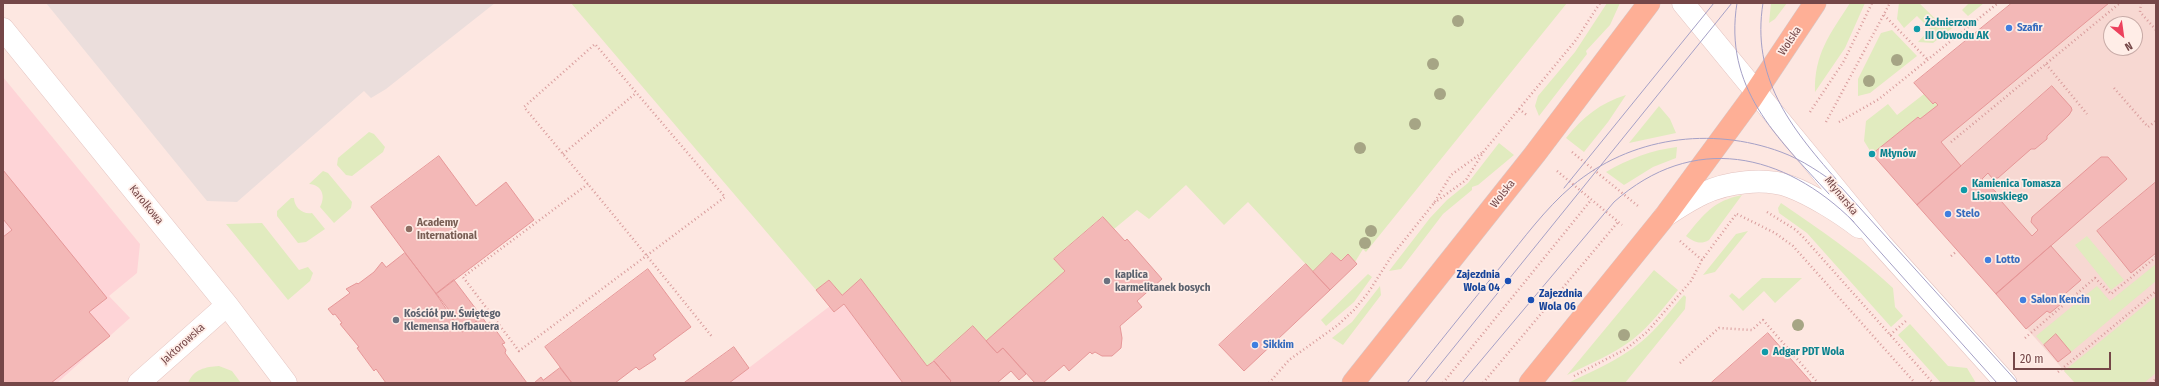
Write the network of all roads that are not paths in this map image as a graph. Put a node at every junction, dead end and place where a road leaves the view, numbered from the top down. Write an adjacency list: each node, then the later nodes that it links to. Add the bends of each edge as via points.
1 (1649, 3): 11 (main road, Wolska, via 1535,154)
2 (1683, 3): 5 (street, Młynarska)
3 (1815, 3): 5 (main road, Wolska)
4 (3, 29): 8 (street, Karolkowa)
5 (1756, 92): 6 (main road, Wolska); 7 (street, Młynarska)
6 (1665, 216): 7 (street, via 1703,193 1721,187 1744,183 1774,183 1790,186 1805,193); 12 (main road, Wolska)
7 (1881, 244): 13 (street, Młynarska)
8 (227, 305): 9 (street, Jaktorowska); 10 (street, Karolkowa)
9 (139, 383)
10 (286, 383)
11 (1353, 383)
12 (1530, 383)
13 (2006, 383)

